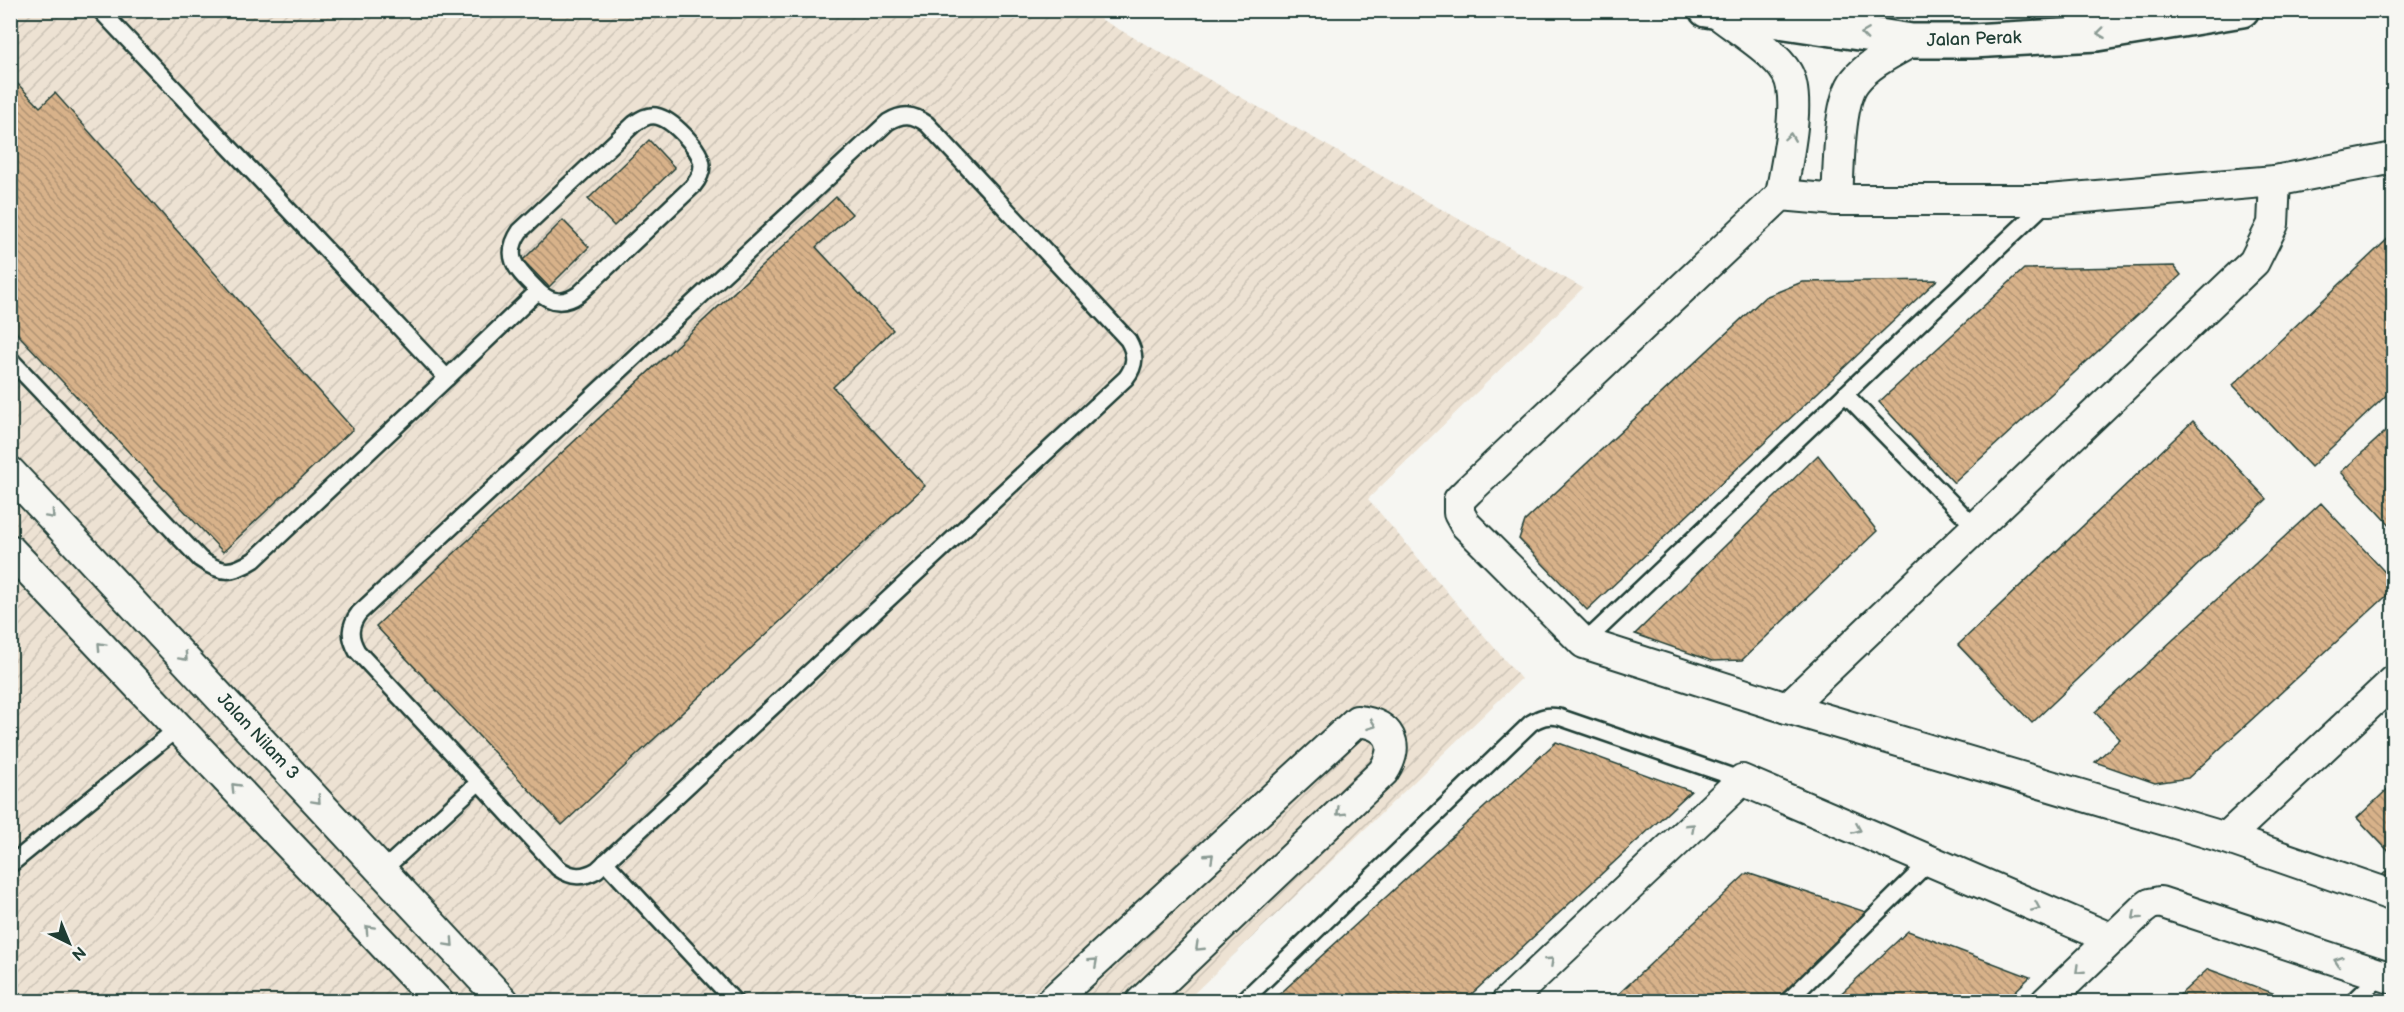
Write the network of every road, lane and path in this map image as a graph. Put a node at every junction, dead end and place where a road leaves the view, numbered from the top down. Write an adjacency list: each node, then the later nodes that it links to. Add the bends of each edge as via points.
1 (100, 10): 12 (lane)
2 (2242, 10): 4 (main road, Jalan Perak, one-way to 4, via 2097,34)
3 (1712, 12): 4 (main road, Jalan Perak, one-way to 3); 7 (street, one-way to 3, via 1795,101 1787,73 1769,54)
4 (1912, 40): 8 (street, via 1854,81 1845,104)
5 (2394, 158): 6 (street)
6 (2275, 181): 9 (street); 15 (street, via 2273,224 2254,262)
7 (1781, 195): 8 (street); 17 (street, via 1460,500 1459,513 1465,524)
8 (1837, 200): 9 (street)
9 (2049, 200): 13 (lane)
10 (538, 291): 10 (lane, via 513,261 514,241 520,231 634,123 654,116 673,124 701,157 700,178 570,301 550,300); 12 (lane)
11 (10, 359): 12 (lane, via 200,559 227,571 254,560)
12 (447, 378)
13 (1845, 394): 15 (lane); 17 (lane)
14 (10, 472): 27 (street, Jalan Nilam 3, one-way to 27)
15 (1975, 527): 19 (street)
16 (10, 550): 20 (street, one-way to 16)
17 (1584, 643): 19 (street)
18 (2394, 681): 23 (street)
19 (1787, 708): 23 (street)
20 (178, 728): 26 (lane); 31 (street, one-way to 20)
21 (1742, 780): 24 (street, one-way to 24); 36 (lane, via 1559,717 1539,718); 37 (street, one-way to 21)
22 (479, 782): 25 (lane, via 567,874 588,875); 25 (lane, via 357,651 352,642 353,622 888,122 908,115 918,117 1128,340 1133,349 1132,370); 27 (lane)
23 (2226, 838): 28 (street)
24 (1930, 861): 29 (street, one-way to 29); 38 (lane)
25 (605, 862): 33 (lane)
26 (10, 865)
27 (383, 870): 32 (street, Jalan Nilam 3, one-way to 32)
28 (2394, 896)
29 (2112, 939): 30 (street, one-way to 29, via 2160,902 2142,910); 39 (street, one-way to 39)
30 (2387, 977): 40 (lane)
31 (438, 1002)
32 (504, 1002)
33 (735, 1002)
34 (1051, 1002): 35 (street, one-way to 35, via 1357,721 1372,722 1385,730 1391,744 1390,760 1383,772)
35 (1141, 1002)
36 (1242, 1002)
37 (1507, 1002)
38 (1788, 1002)
39 (2046, 1002)
40 (2353, 1002)

